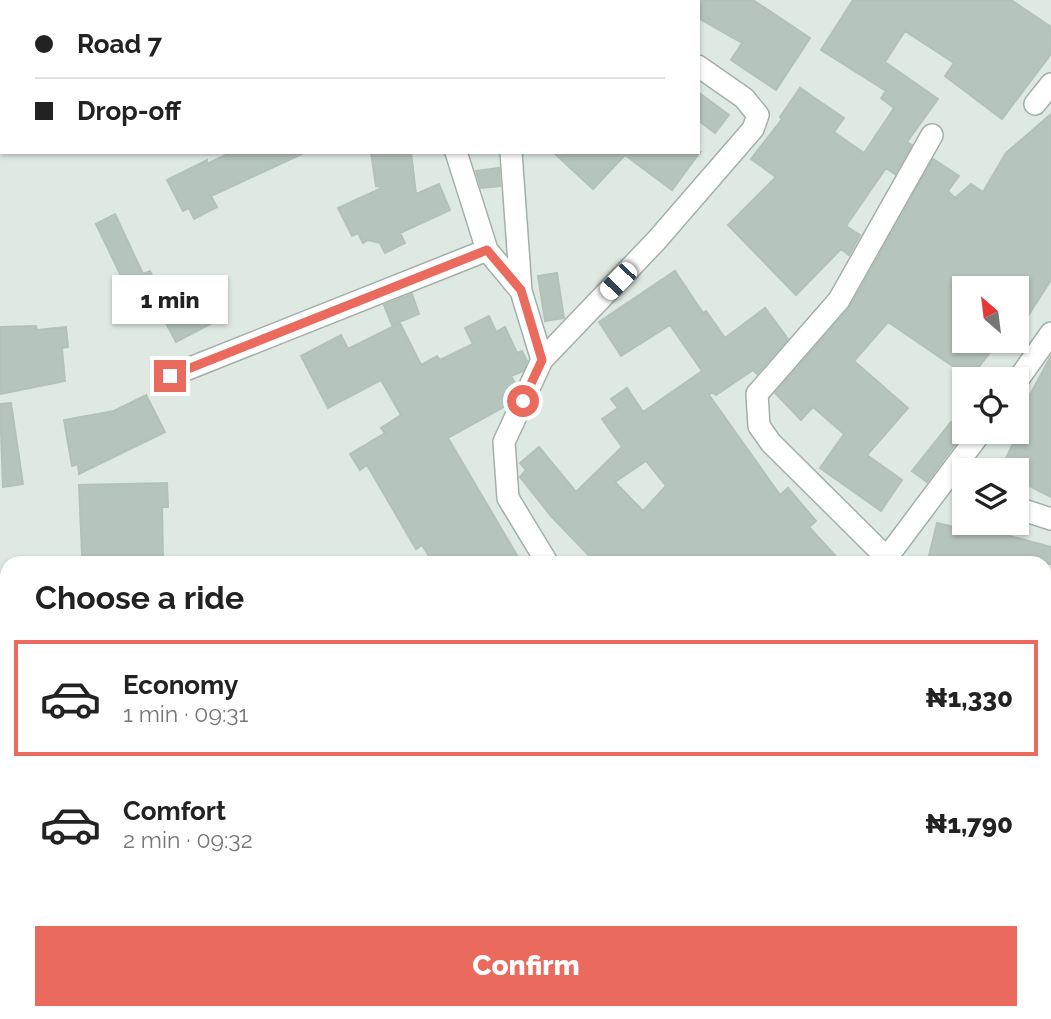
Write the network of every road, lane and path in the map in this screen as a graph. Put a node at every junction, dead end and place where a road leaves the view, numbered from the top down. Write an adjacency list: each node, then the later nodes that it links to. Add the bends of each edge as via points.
1 (700, 67): 10 (street, via 744,98 758,115 753,129 656,241)
2 (1051, 84): 3 (street)
3 (1034, 104)
4 (932, 135): 17 (street, via 839,300 757,394 759,426 771,443)
5 (457, 154): 7 (street)
6 (511, 154): 8 (street)
7 (487, 250): 8 (street); 12 (street)
8 (521, 290): 10 (street)
9 (1051, 334): 11 (street)
10 (542, 360): 16 (street, via 504,442 509,498)
11 (1027, 367)
12 (170, 376)
13 (952, 490): 18 (street)
14 (1029, 512): 15 (street)
15 (1051, 519)
16 (543, 556)
17 (886, 556)
18 (894, 556)

